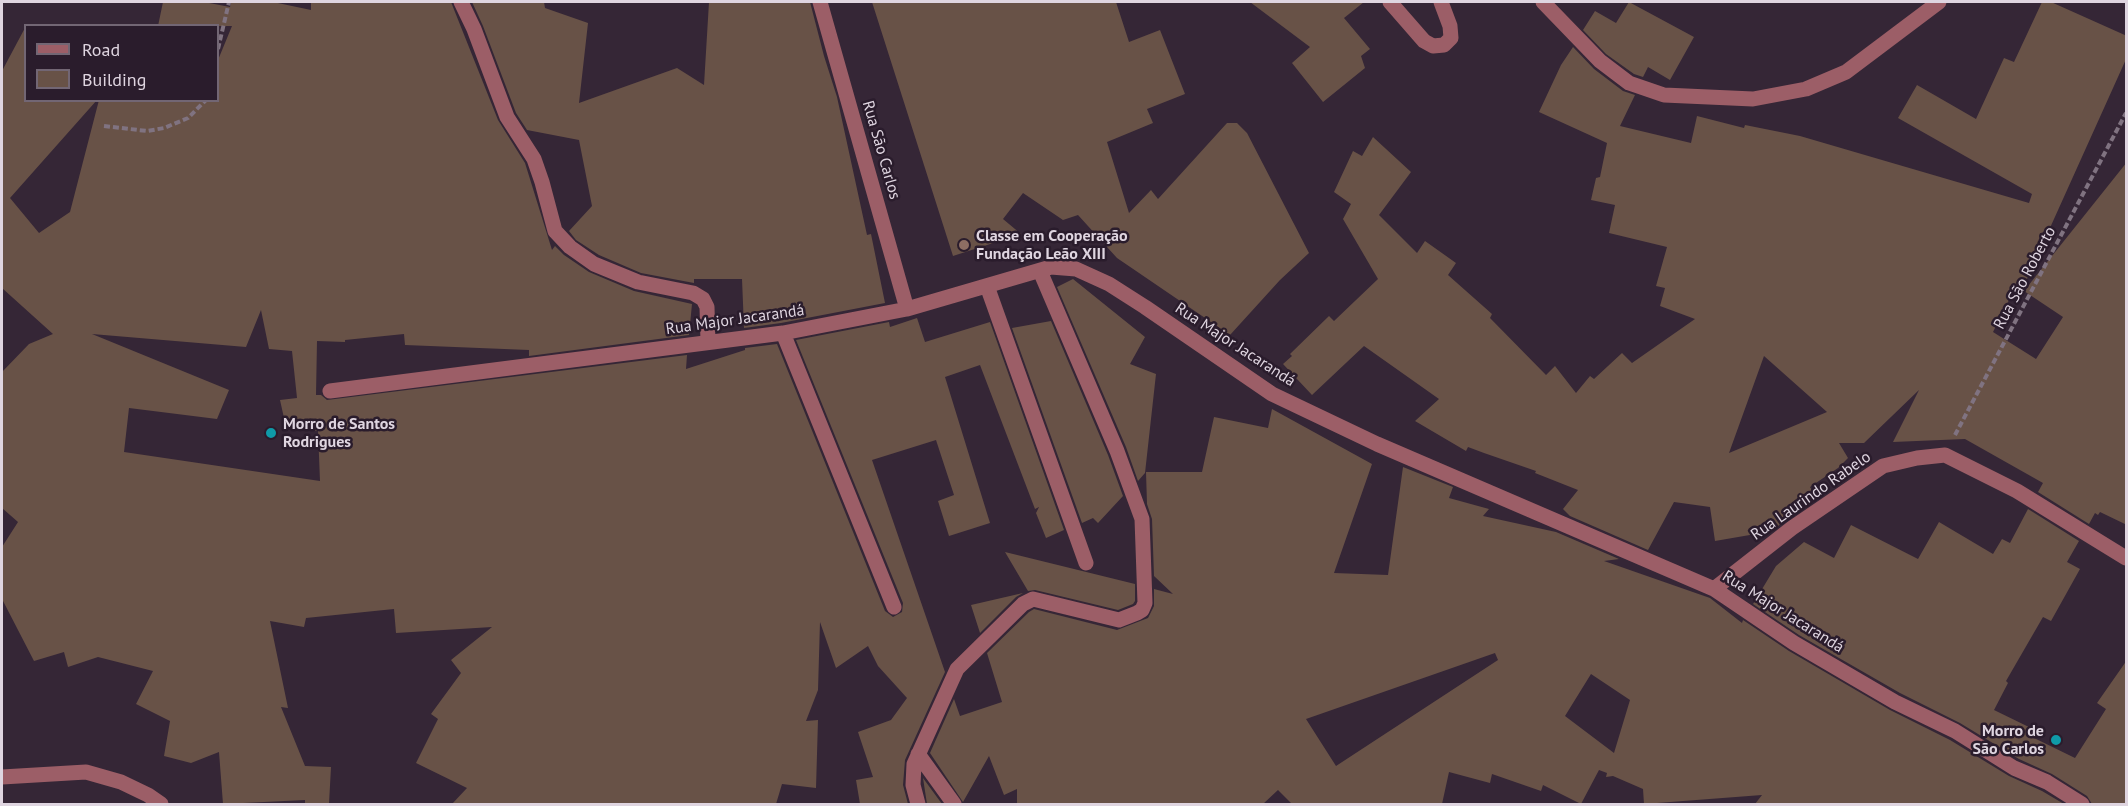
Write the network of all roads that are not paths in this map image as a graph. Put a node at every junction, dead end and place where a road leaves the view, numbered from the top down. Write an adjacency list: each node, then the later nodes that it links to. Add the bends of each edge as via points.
1 (460, 2): 11 (street, via 507,117 534,159 555,231 594,264 638,282 693,292 703,299 707,307)
2 (820, 2): 9 (street, Rua São Carlos)
3 (1390, 2): 4 (street, via 1433,46 1444,45 1451,38)
4 (1441, 2)
5 (1543, 2): 6 (street, via 1600,61 1629,83 1664,95 1753,99 1806,89 1846,72)
6 (1939, 2)
7 (1040, 271): 8 (street, Rua Major Jacarandá); 15 (street, Rua Major Jacarandá, via 1051,267 1076,269 1098,279 1146,307 1272,394 1377,444); 17 (street, via 1142,519 1145,603 1142,610 1119,620 1033,598 1028,600 957,669)
8 (987, 286): 9 (street, Rua Major Jacarandá); 14 (street)
9 (907, 309): 10 (street, Rua Major Jacarandá)
10 (783, 333): 11 (street, Rua Major Jacarandá); 16 (street)
11 (708, 342): 12 (street, Rua Major Jacarandá)
12 (330, 391)
13 (2127, 558): 15 (street, Rua Laurindo Rabelo, via 2017,491 1945,455 1883,466 1792,528)
14 (1086, 562)
15 (1714, 589): 22 (street, Rua Major Jacarandá, via 1885,697 1955,731)
16 (894, 607)
17 (918, 754): 20 (street, via 913,785); 21 (street)
18 (2, 777): 19 (street, via 86,772 121,782)
19 (161, 804)
20 (918, 804)
21 (954, 804)
22 (2082, 804)

